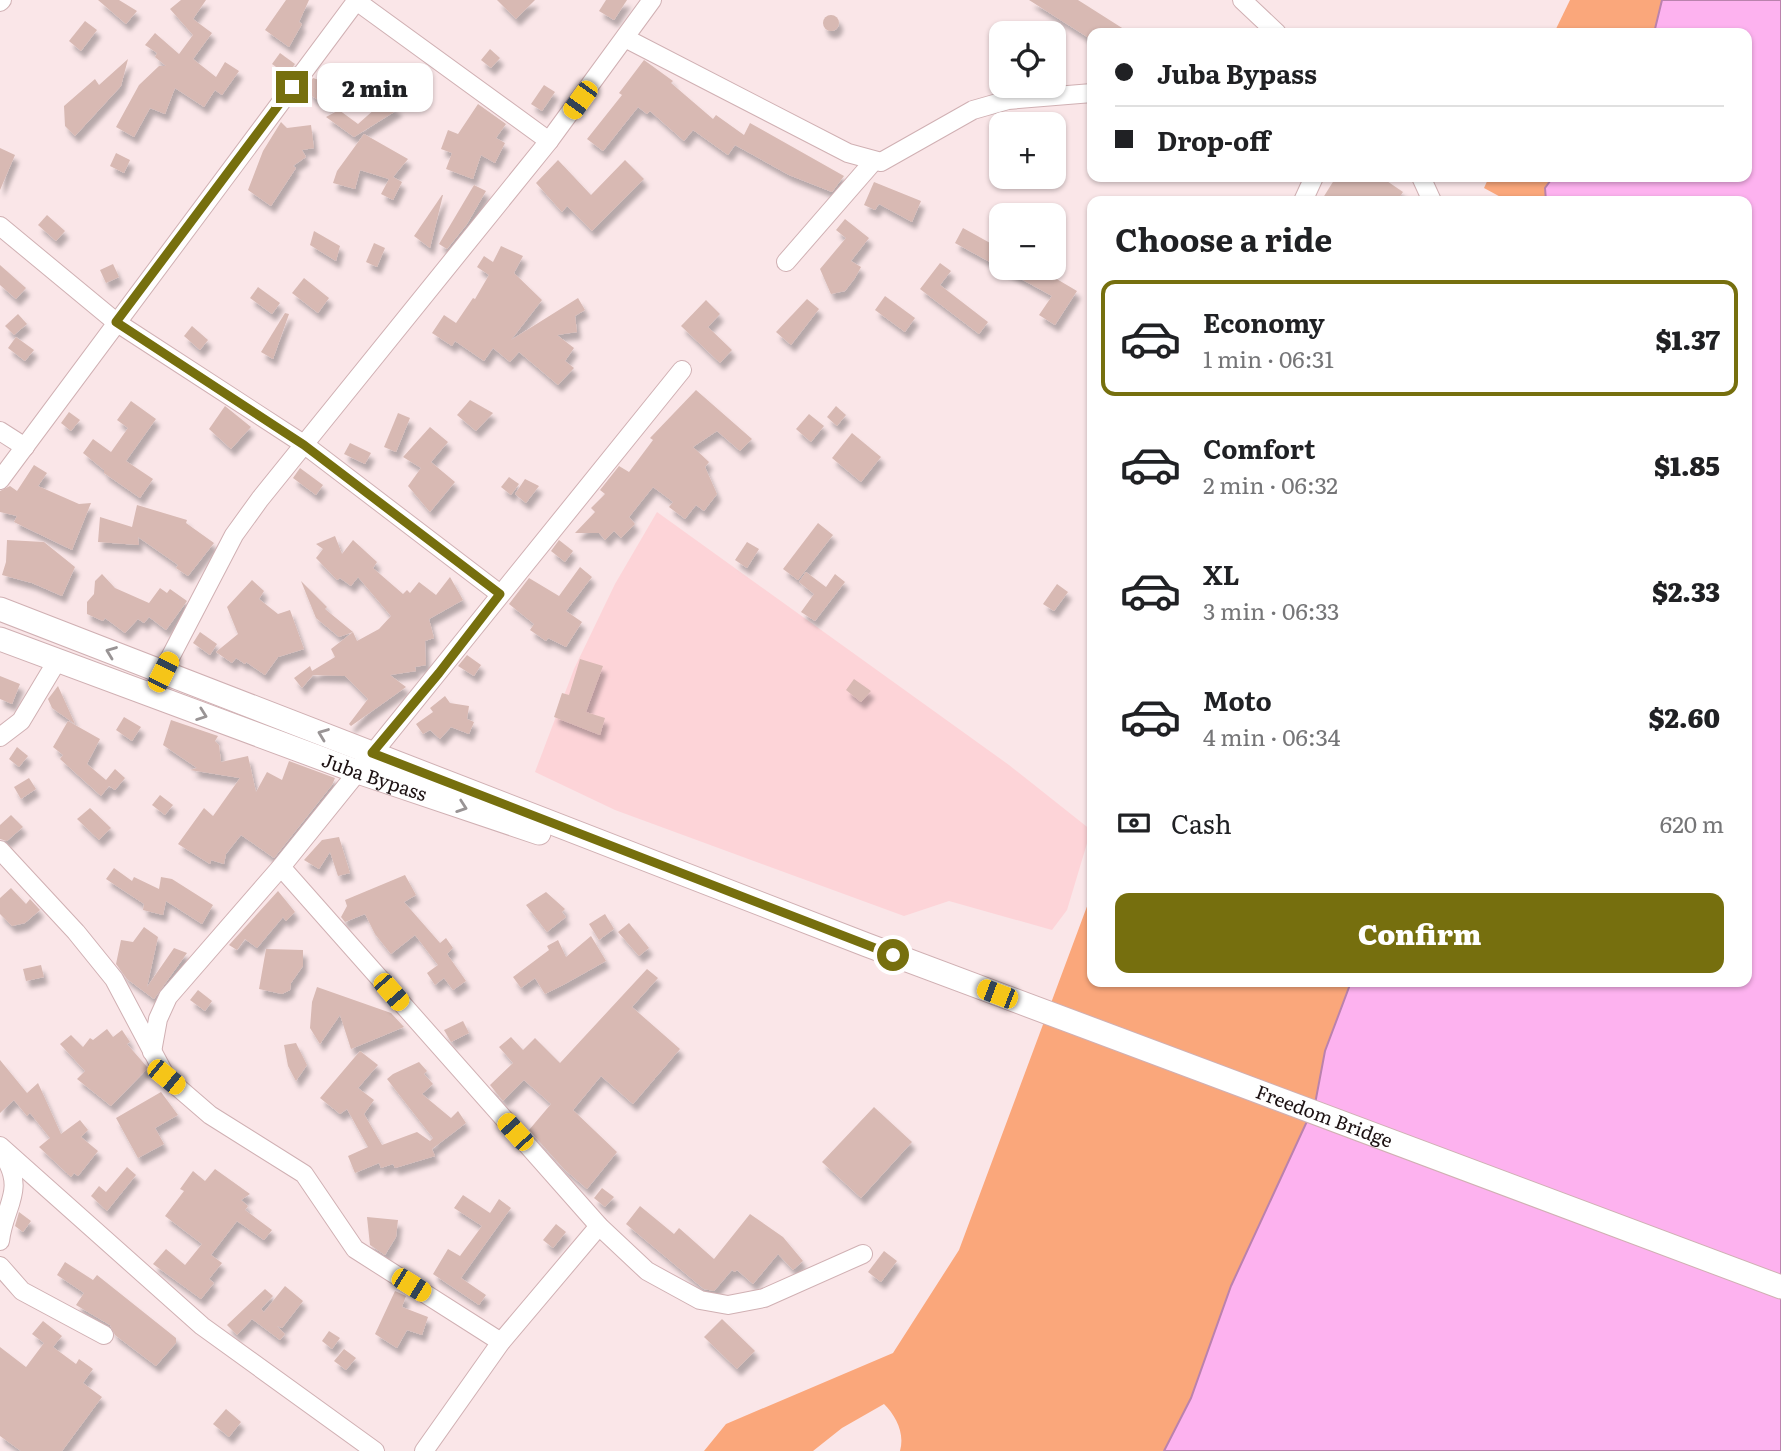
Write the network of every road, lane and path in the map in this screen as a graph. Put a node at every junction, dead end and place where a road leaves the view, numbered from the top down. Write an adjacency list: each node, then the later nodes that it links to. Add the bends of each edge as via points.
1 (356, 0): 7 (street); 11 (street)
2 (1242, 0): 4 (street)
3 (651, 1): 5 (street)
4 (1272, 28)
5 (625, 38): 7 (street); 8 (street)
6 (1087, 93): 8 (street, via 1008,100 973,110 892,157)
7 (549, 141): 14 (street)
8 (873, 162): 10 (street)
9 (0, 226): 11 (street)
10 (786, 262)
11 (116, 322): 14 (street); 15 (street)
12 (682, 370): 17 (street)
13 (0, 431): 15 (street)
14 (304, 445): 17 (street); 21 (street, via 234,535)
15 (25, 447): 16 (street)
16 (0, 480)
17 (500, 594): 24 (street)
18 (0, 609): 21 (main road, Juba Bypass, one-way to 18)
19 (0, 639): 20 (main road, Juba Bypass)
20 (57, 662): 22 (main road, Juba Bypass); 23 (street, via 21,721)
21 (163, 672): 22 (street); 24 (main road, Juba Bypass, one-way to 21)
22 (150, 696): 25 (main road, Juba Bypass, one-way to 25)
23 (0, 737)
24 (372, 753): 25 (street); 28 (main road, Juba Bypass)
25 (358, 772): 27 (street); 28 (main road, Juba Bypass, one-way to 28)
26 (0, 850): 29 (street, via 114,979)
27 (281, 867): 29 (street, via 168,997); 31 (street)
28 (867, 945): 35 (main road, Freedom Bridge)
29 (152, 1052): 37 (street, via 166,1077 211,1115 304,1174 355,1249)
30 (0, 1148): 32 (street, via 13,1171 15,1193); 38 (street, via 202,1326)
31 (600, 1226): 33 (street, via 647,1271 700,1300 728,1305 764,1298); 37 (street)
32 (0, 1241)
33 (863, 1254)
34 (0, 1266): 36 (street, via 22,1291)
35 (1781, 1287)
36 (104, 1335)
37 (501, 1342): 39 (street)
38 (375, 1451)
39 (424, 1451)

